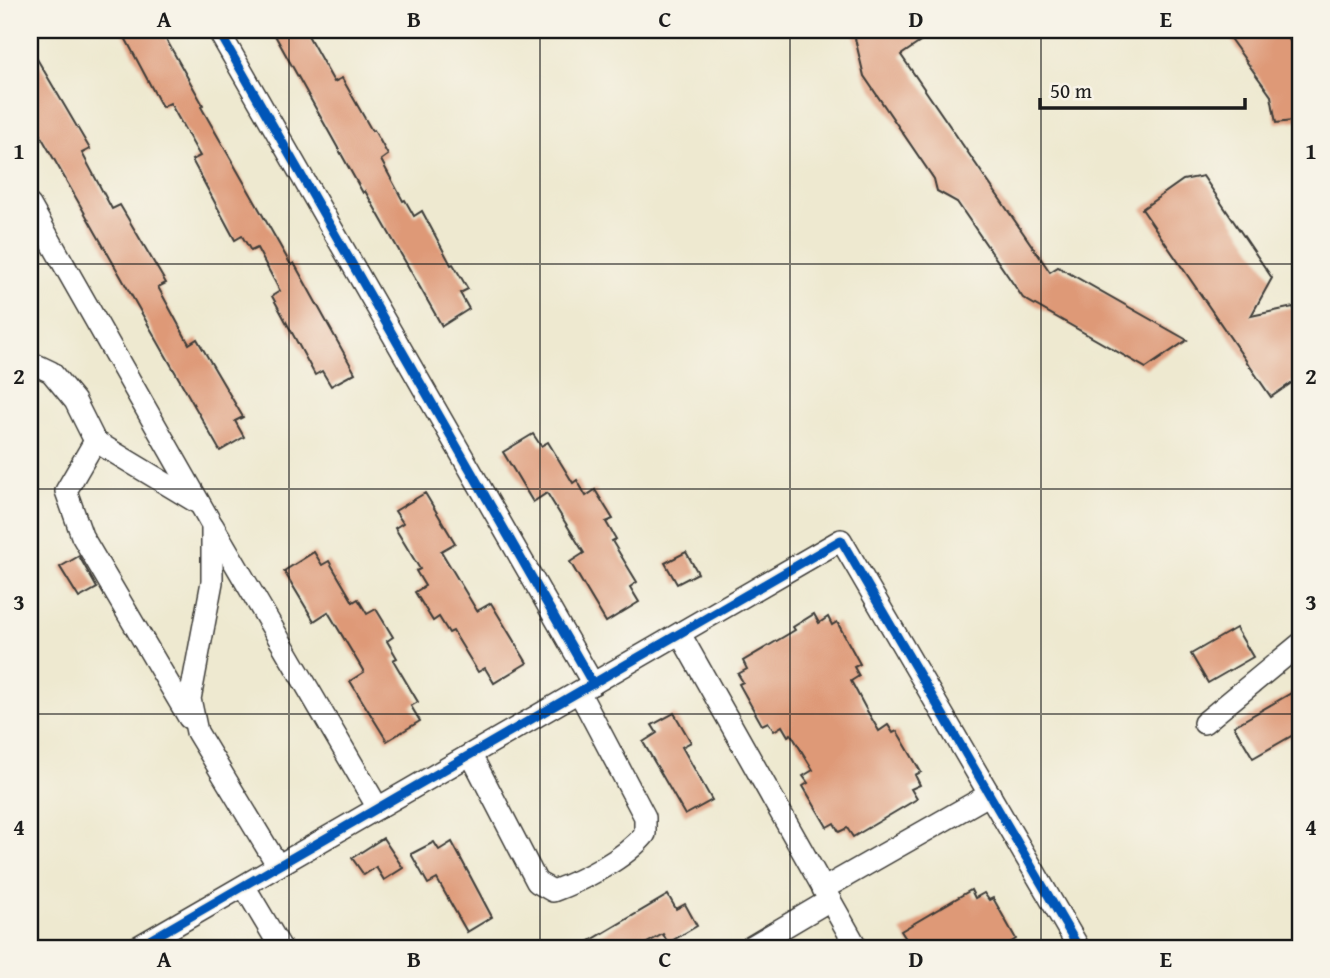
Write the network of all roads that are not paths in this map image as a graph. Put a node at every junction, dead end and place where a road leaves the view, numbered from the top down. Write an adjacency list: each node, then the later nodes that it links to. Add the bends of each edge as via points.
1 (218, 30): 11 (street)
2 (1297, 30): 3 (lane)
3 (1300, 34)
4 (30, 205): 7 (street)
5 (30, 362): 6 (street, via 51,372 75,401)
6 (95, 442): 7 (street); 13 (street, via 66,491 82,536)
7 (200, 504): 8 (street)
8 (212, 525): 13 (street, via 212,582 190,699); 16 (street)
9 (680, 634): 11 (street); 15 (street, via 841,540); 19 (street)
10 (1300, 644): 12 (street)
11 (586, 688): 14 (street); 14 (street, via 645,817 645,834 635,847 574,883 553,891 537,882)
12 (1204, 723)
13 (197, 732): 17 (street)
14 (471, 755): 16 (street)
15 (989, 794): 19 (street); 24 (street)
16 (378, 808): 17 (street)
17 (278, 866): 18 (street)
18 (244, 886): 20 (street); 21 (street)
19 (827, 894): 22 (street); 23 (street)
20 (136, 948)
21 (281, 948)
22 (750, 948)
23 (857, 948)
24 (1079, 948)

